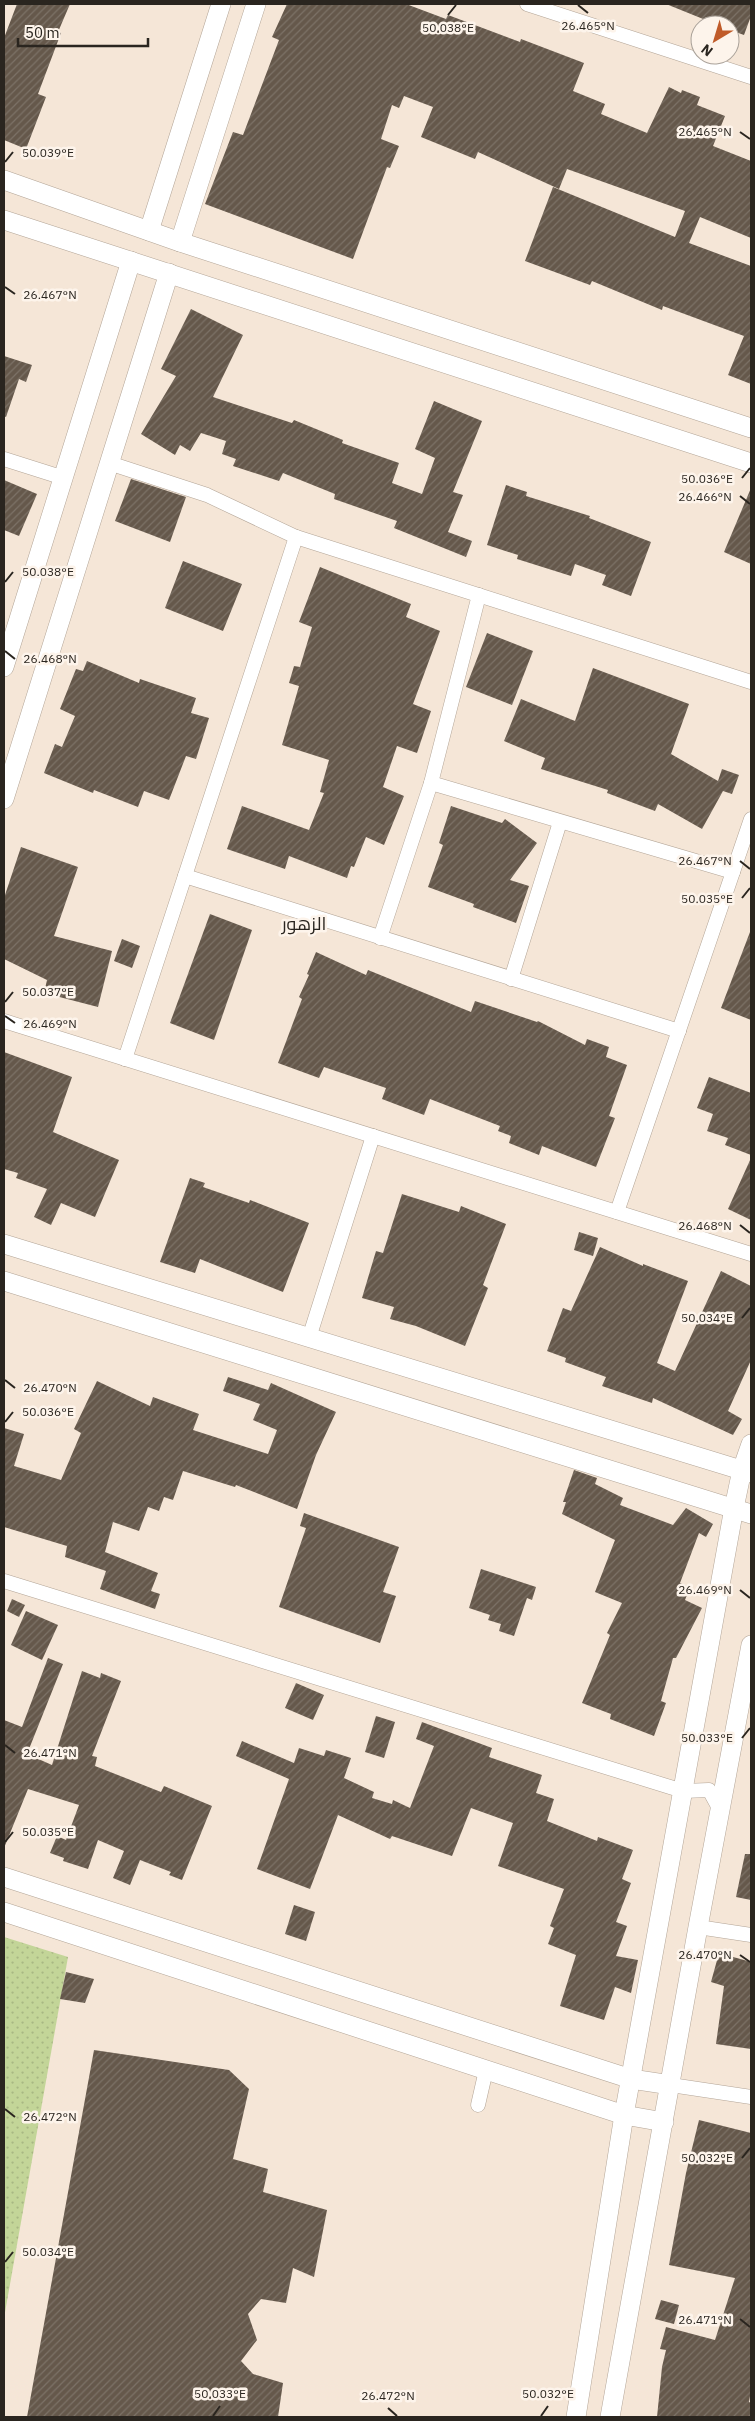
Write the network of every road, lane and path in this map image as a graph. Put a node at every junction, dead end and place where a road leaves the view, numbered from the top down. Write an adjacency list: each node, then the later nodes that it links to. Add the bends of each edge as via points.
1 (221, 4): 7 (street)
2 (256, 4): 8 (street)
3 (527, 4): 4 (street)
4 (751, 77)
5 (4, 180): 7 (street)
6 (4, 220): 9 (street)
7 (148, 231): 8 (street)
8 (180, 242): 11 (street)
9 (131, 261): 10 (street); 15 (street)
10 (169, 273): 13 (street); 14 (street)
11 (751, 428)
12 (4, 459): 15 (street)
13 (751, 462)
14 (110, 463): 16 (street, via 207,495); 21 (street)
15 (64, 478): 18 (street)
16 (296, 537): 17 (street); 25 (street)
17 (480, 595): 19 (street); 20 (street)
18 (4, 667)
19 (751, 682)
20 (431, 783): 23 (street); 26 (street)
21 (4, 799)
22 (751, 819): 24 (street)
23 (560, 822): 24 (street); 27 (street)
24 (733, 872): 29 (street)
25 (185, 876): 26 (street); 30 (street)
26 (380, 938): 27 (street)
27 (511, 979): 29 (street)
28 (4, 1021): 30 (street)
29 (679, 1031): 32 (street)
30 (125, 1059): 31 (street)
31 (373, 1136): 32 (street); 36 (street)
32 (617, 1212): 34 (street)
33 (4, 1244): 36 (street)
34 (751, 1254)
35 (4, 1281): 39 (street)
36 (309, 1338): 38 (street)
37 (751, 1444): 38 (street)
38 (746, 1472): 39 (street)
39 (743, 1511): 42 (street)
40 (4, 1581): 42 (street)
41 (751, 1645): 43 (street)
42 (683, 1790): 43 (street, via 709,1790); 49 (street)
43 (720, 1810): 46 (street)
44 (4, 1877): 49 (street)
45 (4, 1912): 48 (street)
46 (698, 1927): 47 (street); 50 (street)
47 (751, 1935)
48 (486, 2070): 52 (street); 53 (street)
49 (631, 2079): 50 (street); 53 (street)
50 (671, 2085): 51 (street); 54 (street)
51 (751, 2097)
52 (478, 2105)
53 (624, 2115): 54 (street); 55 (street)
54 (664, 2122): 56 (street)
55 (576, 2417)
56 (610, 2417)

